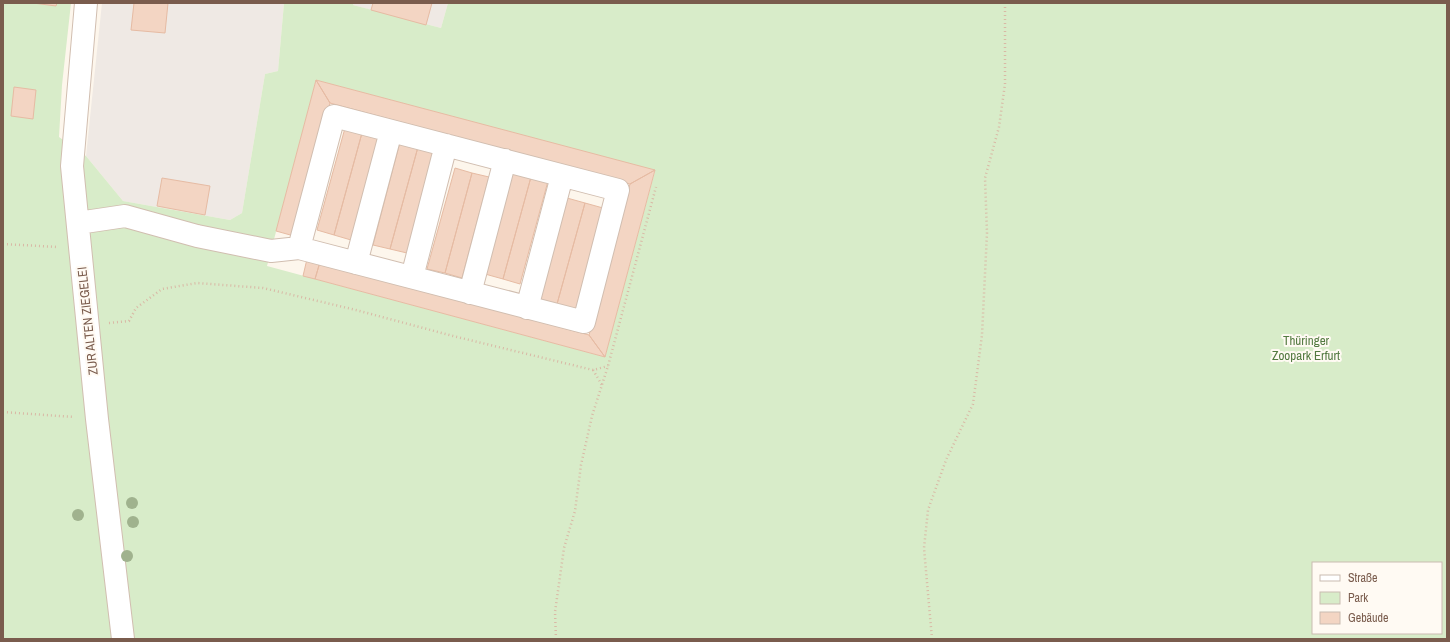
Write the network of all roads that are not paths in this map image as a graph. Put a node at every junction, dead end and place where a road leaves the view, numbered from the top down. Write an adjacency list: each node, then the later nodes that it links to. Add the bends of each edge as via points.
1 (86, 3): 6 (lane, ZUR ALTEN ZIEGELEI, via 72,166)
2 (391, 131): 3 (lane); 7 (lane, via 334,116); 8 (lane)
3 (446, 145): 4 (lane); 9 (lane)
4 (504, 160): 5 (lane); 10 (lane)
5 (562, 176): 11 (lane); 11 (lane, via 618,190 584,322)
6 (78, 223): 7 (lane, via 125,216 197,236 271,251); 12 (lane, ZUR ALTEN ZIEGELEI, via 97,419)
7 (299, 248): 8 (lane)
8 (356, 263): 9 (lane)
9 (412, 277): 10 (lane)
10 (470, 292): 11 (lane)
11 (527, 308)
12 (123, 639)

